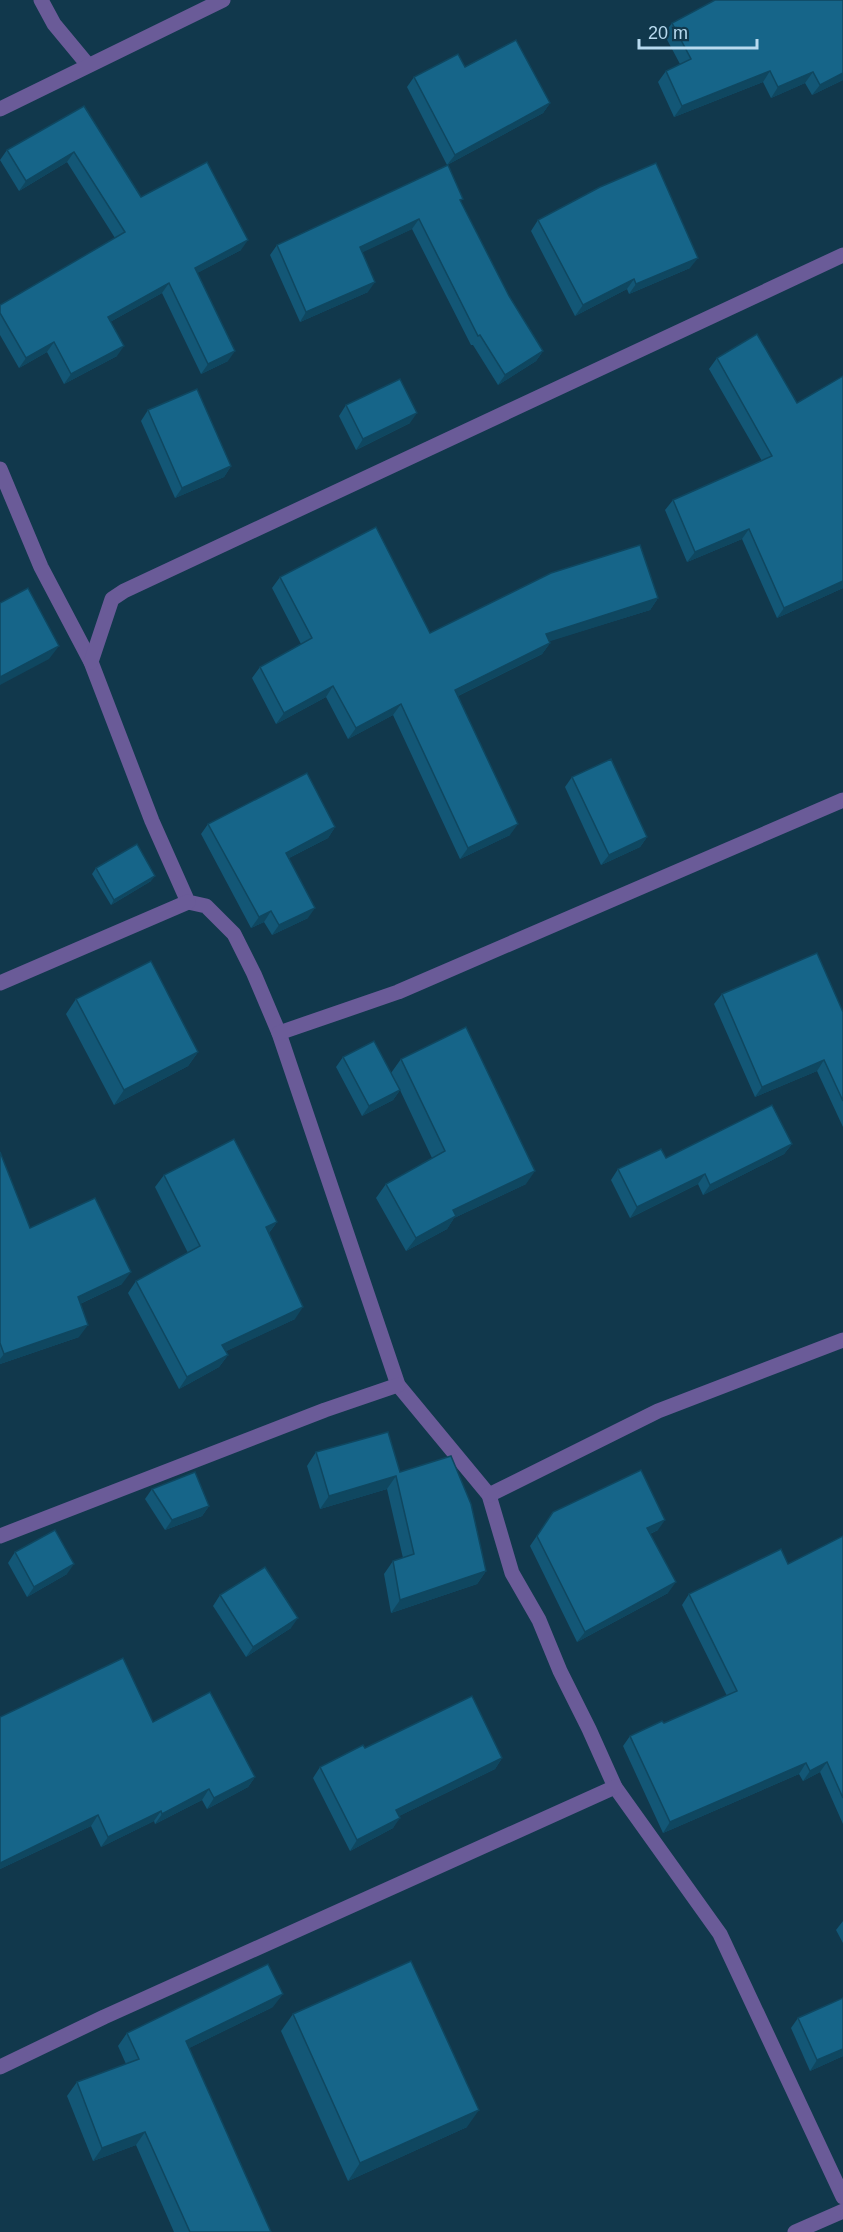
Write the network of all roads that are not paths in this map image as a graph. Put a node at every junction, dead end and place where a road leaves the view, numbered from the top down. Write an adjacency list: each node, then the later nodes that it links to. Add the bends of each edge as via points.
1 (42, 0): 3 (street, via 54,24)
2 (223, 0): 3 (street)
3 (88, 64): 4 (street)
4 (0, 109)
5 (843, 255): 7 (street, via 124,591 112,599)
6 (0, 469): 7 (street, via 41,567)
7 (91, 662): 9 (street, via 152,821)
8 (843, 800): 11 (street, via 398,992)
9 (188, 902): 10 (street); 11 (street, via 206,906 234,934)
10 (0, 983)
11 (279, 1032): 13 (street)
12 (843, 1340): 14 (street, via 658,1411)
13 (398, 1385): 14 (street); 15 (street)
14 (489, 1495): 16 (street, via 512,1573 539,1620)
15 (0, 1536)
16 (615, 1787): 17 (street); 18 (street, via 720,1934)
17 (0, 2067)
18 (843, 2197)
19 (843, 2211): 20 (street)
20 (795, 2232)

